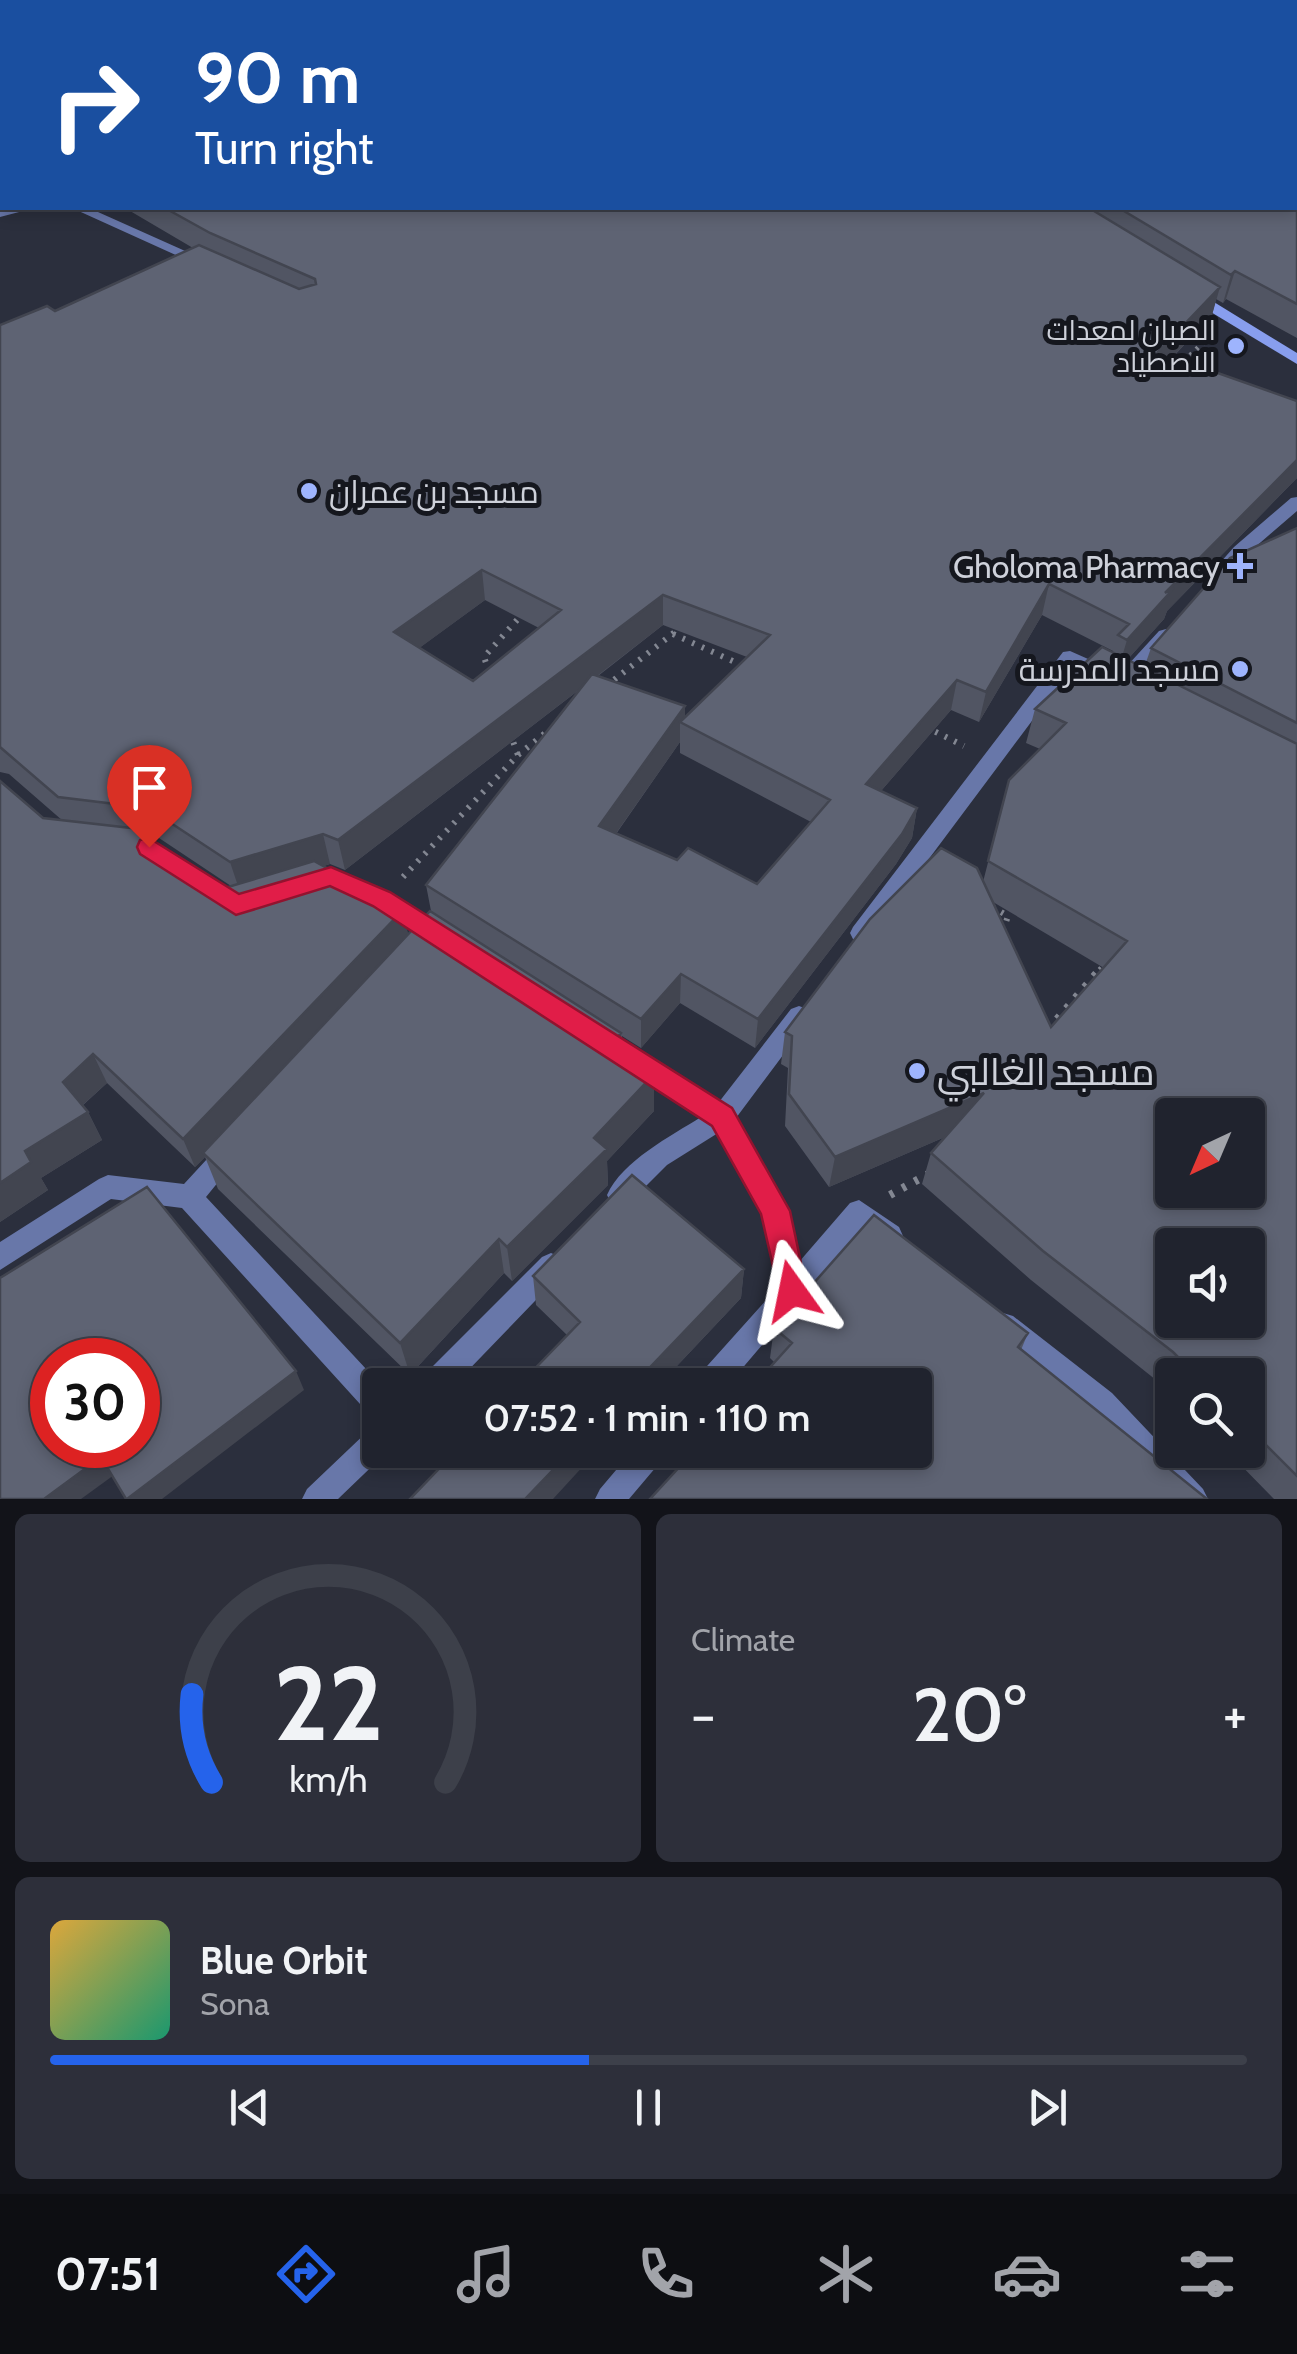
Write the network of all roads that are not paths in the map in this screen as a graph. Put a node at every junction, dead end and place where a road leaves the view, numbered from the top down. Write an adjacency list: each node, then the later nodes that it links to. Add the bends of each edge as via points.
1 (84, 210): 2 (street)
2 (206, 263): 3 (street); 4 (street)
3 (190, 271)
4 (224, 271)
5 (1179, 286): 6 (main road)
6 (1297, 359)
7 (1297, 502): 8 (street, via 1240,550)
8 (1201, 595)
9 (1175, 624): 11 (street, via 1131,688 1070,657)
10 (373, 895): 12 (street, via 428,939)
11 (852, 946)
12 (466, 953)
13 (816, 992): 15 (street)
14 (578, 1025): 15 (street)
15 (722, 1117): 18 (street, via 658,1157); 22 (street, via 775,1211)
16 (240, 1141): 17 (street)
17 (188, 1197): 21 (street, via 108,1187); 26 (street)
18 (602, 1214)
19 (574, 1243): 24 (street)
20 (905, 1248): 22 (street, via 860,1212)
21 (0, 1258)
22 (792, 1291): 25 (street)
23 (981, 1308): 31 (street, via 1102,1404)
24 (451, 1368)
25 (725, 1368)
26 (362, 1385)
27 (362, 1455): 29 (street)
28 (637, 1468): 30 (street)
29 (317, 1499)
30 (610, 1499)
31 (1193, 1499)

